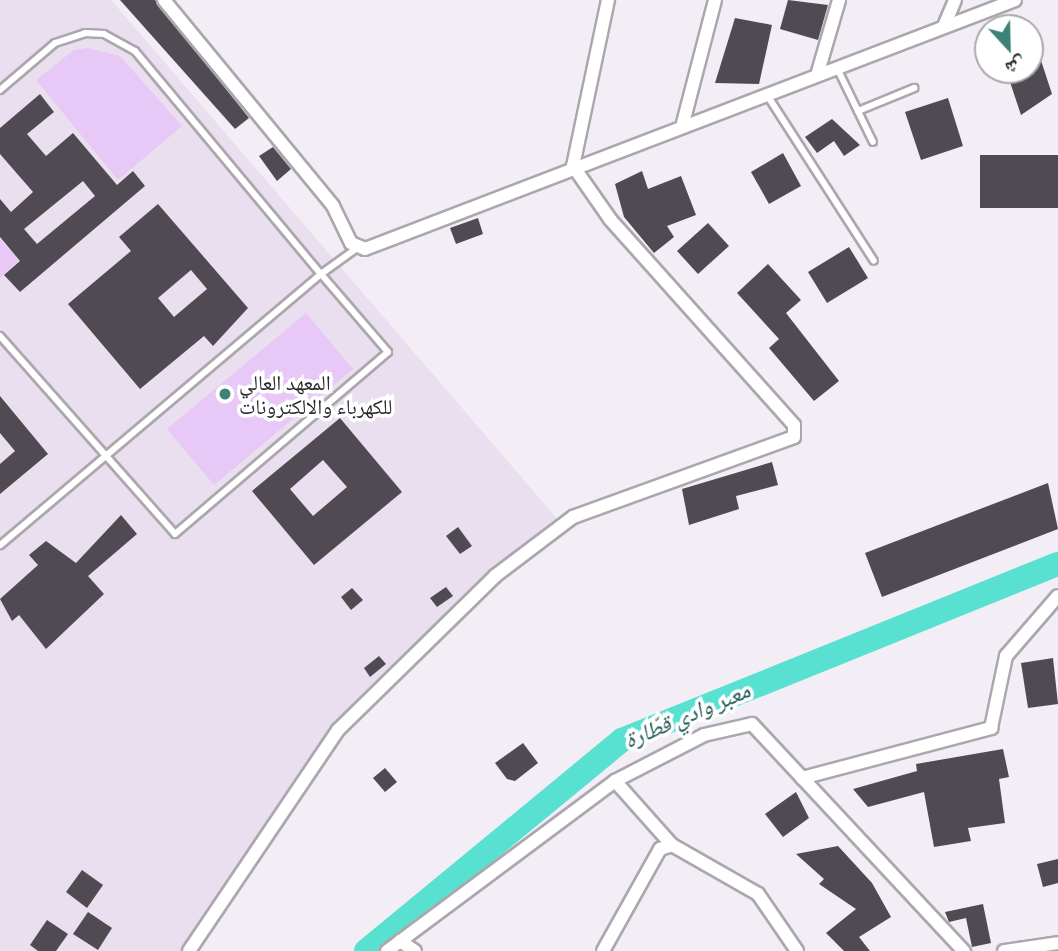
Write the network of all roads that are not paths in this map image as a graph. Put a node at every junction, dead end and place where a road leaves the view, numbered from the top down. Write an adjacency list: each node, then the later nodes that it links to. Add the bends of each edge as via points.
1 (164, 0): 17 (street, via 333,206)
2 (608, 0): 16 (street)
3 (715, 0): 14 (street)
4 (839, 0): 9 (street)
5 (955, 0): 7 (street)
6 (1014, 0): 7 (street)
7 (944, 26): 8 (street)
8 (836, 66): 9 (street); 13 (lane)
9 (818, 72): 12 (street)
10 (914, 88): 13 (lane)
11 (0, 90): 19 (lane, via 55,43 85,33 104,34 135,51)
12 (766, 93): 14 (street); 18 (lane)
13 (858, 111): 15 (lane)
14 (683, 123): 16 (street)
15 (873, 142)
16 (573, 166): 17 (street); 30 (street, via 610,219 794,425 794,437 573,517 495,576 338,730)
17 (357, 248): 19 (lane)
18 (874, 261)
19 (321, 274): 21 (lane); 21 (lane, via 388,352 186,525 175,534)
20 (0, 336): 21 (lane)
21 (103, 458): 22 (lane)
22 (0, 545)
23 (1058, 596): 24 (street, via 1006,656 991,728)
24 (802, 778): 25 (street, via 752,724 704,735); 34 (street)
25 (615, 781): 26 (street); 27 (street)
26 (672, 845): 29 (street, via 660,849); 33 (street, via 758,894)
27 (400, 941): 31 (street); 32 (street)
28 (1058, 943): 35 (street)
29 (608, 949)
30 (189, 951)
31 (387, 951)
32 (415, 951)
33 (797, 951)
34 (964, 951)
35 (1004, 951)

